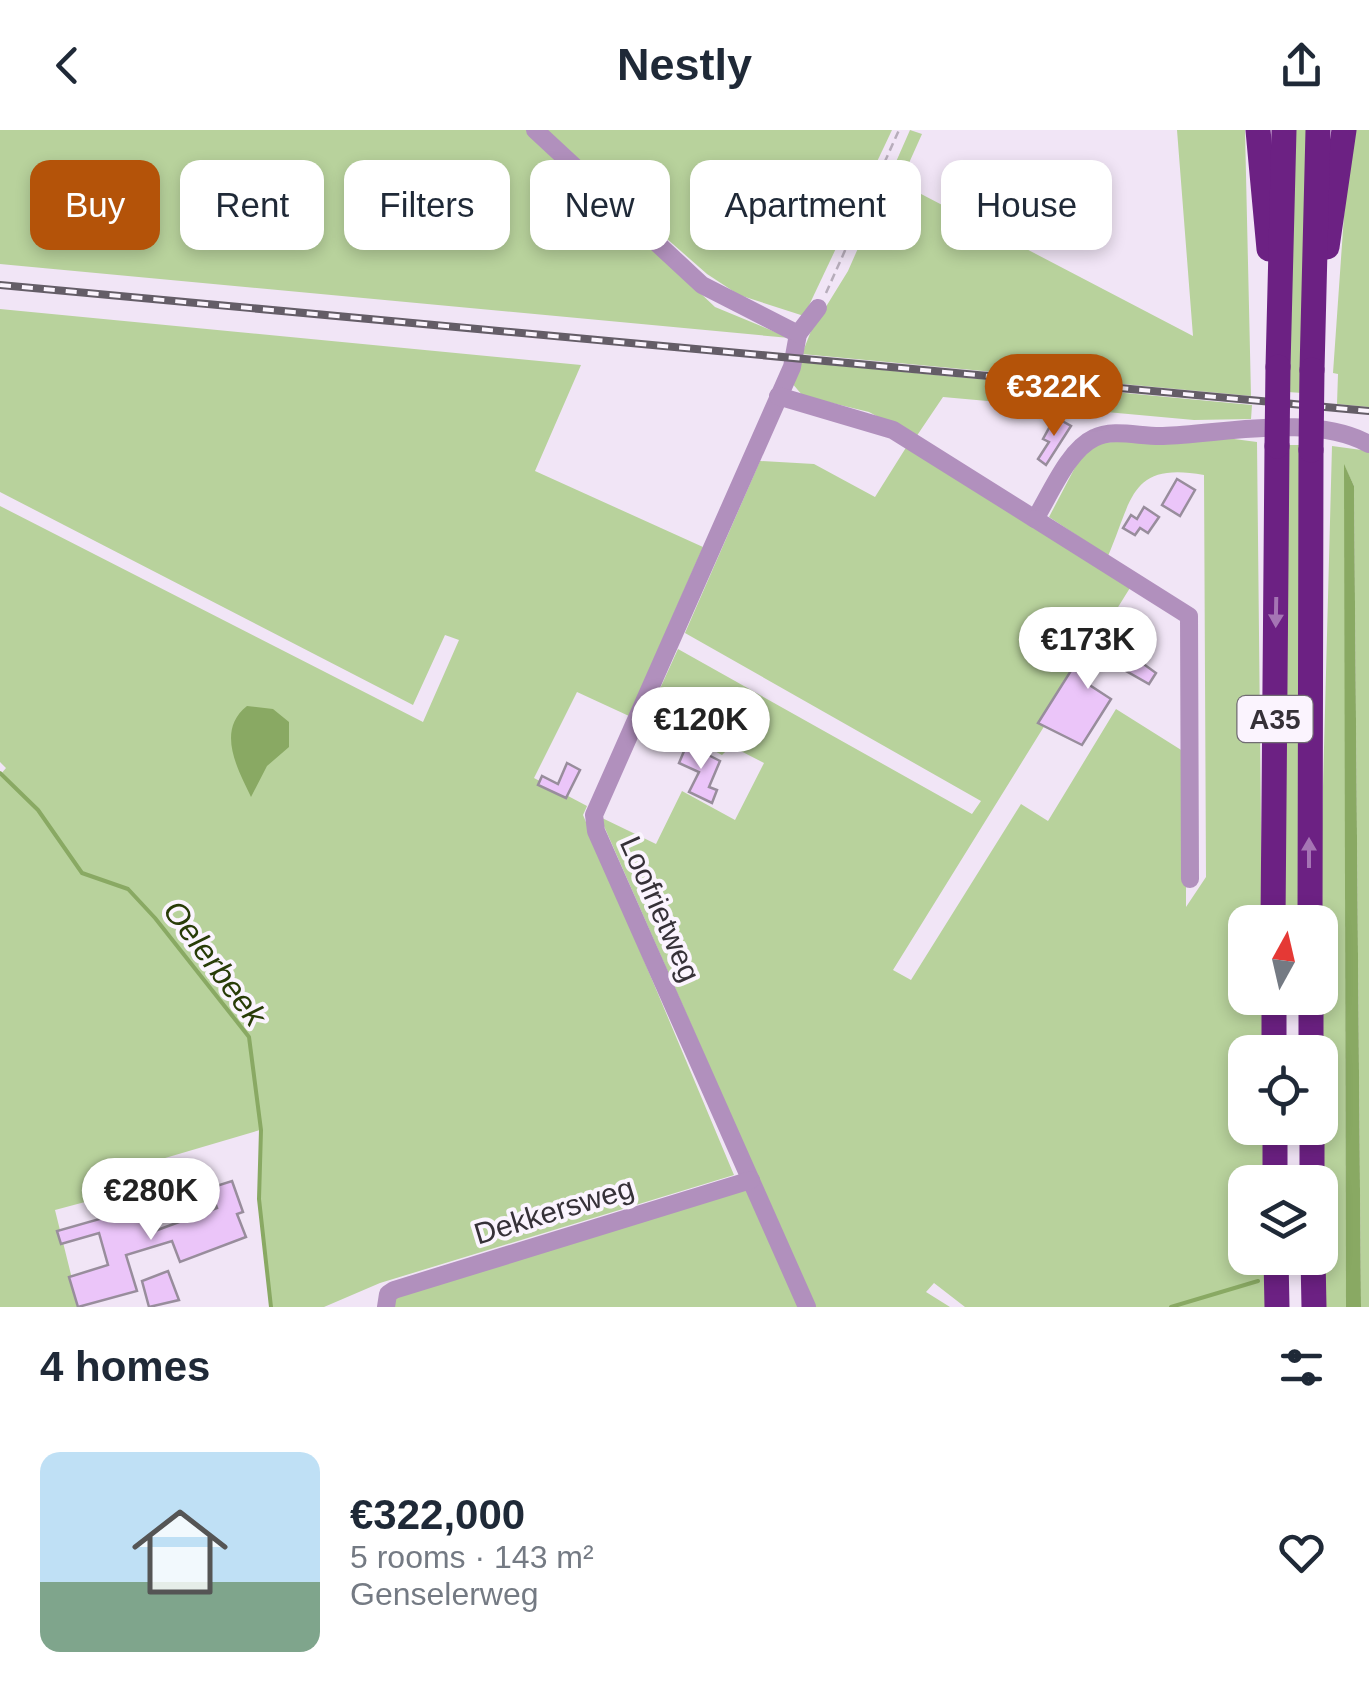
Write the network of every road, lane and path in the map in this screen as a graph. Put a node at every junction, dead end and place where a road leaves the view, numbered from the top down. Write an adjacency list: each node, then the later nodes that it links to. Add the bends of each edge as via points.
1 (535, 130): 10 (street, via 702,285)
2 (899, 130): 8 (path)
3 (1258, 130): 7 (highway, A35, via 1264,223)
4 (1284, 130): 7 (highway, A35)
5 (1318, 130): 9 (highway, A35)
6 (1344, 130): 9 (highway, A35)
7 (1279, 304): 15 (highway, A35, one-way to 15, bridge)
8 (818, 308): 10 (street)
9 (1314, 311): 16 (highway, A35, one-way to 9, bridge)
10 (798, 334): 11 (street, Loofrietweg)
11 (778, 396): 13 (street, via 892,430); 17 (street, Loofrietweg, via 594,815)
12 (1369, 444): 13 (street, via 1343,434 1248,428 1101,435 1077,453)
13 (1035, 519): 14 (street, via 1189,616)
14 (1190, 879)
15 (1273, 905)
16 (1310, 905)
17 (751, 1180): 20 (street, Dekkersweg, via 394,1290); 21 (street, Loofrietweg)
18 (1276, 1275): 22 (highway)
19 (1313, 1275): 23 (highway)
20 (386, 1307)
21 (806, 1307)
22 (1277, 1307)
23 (1314, 1307)

